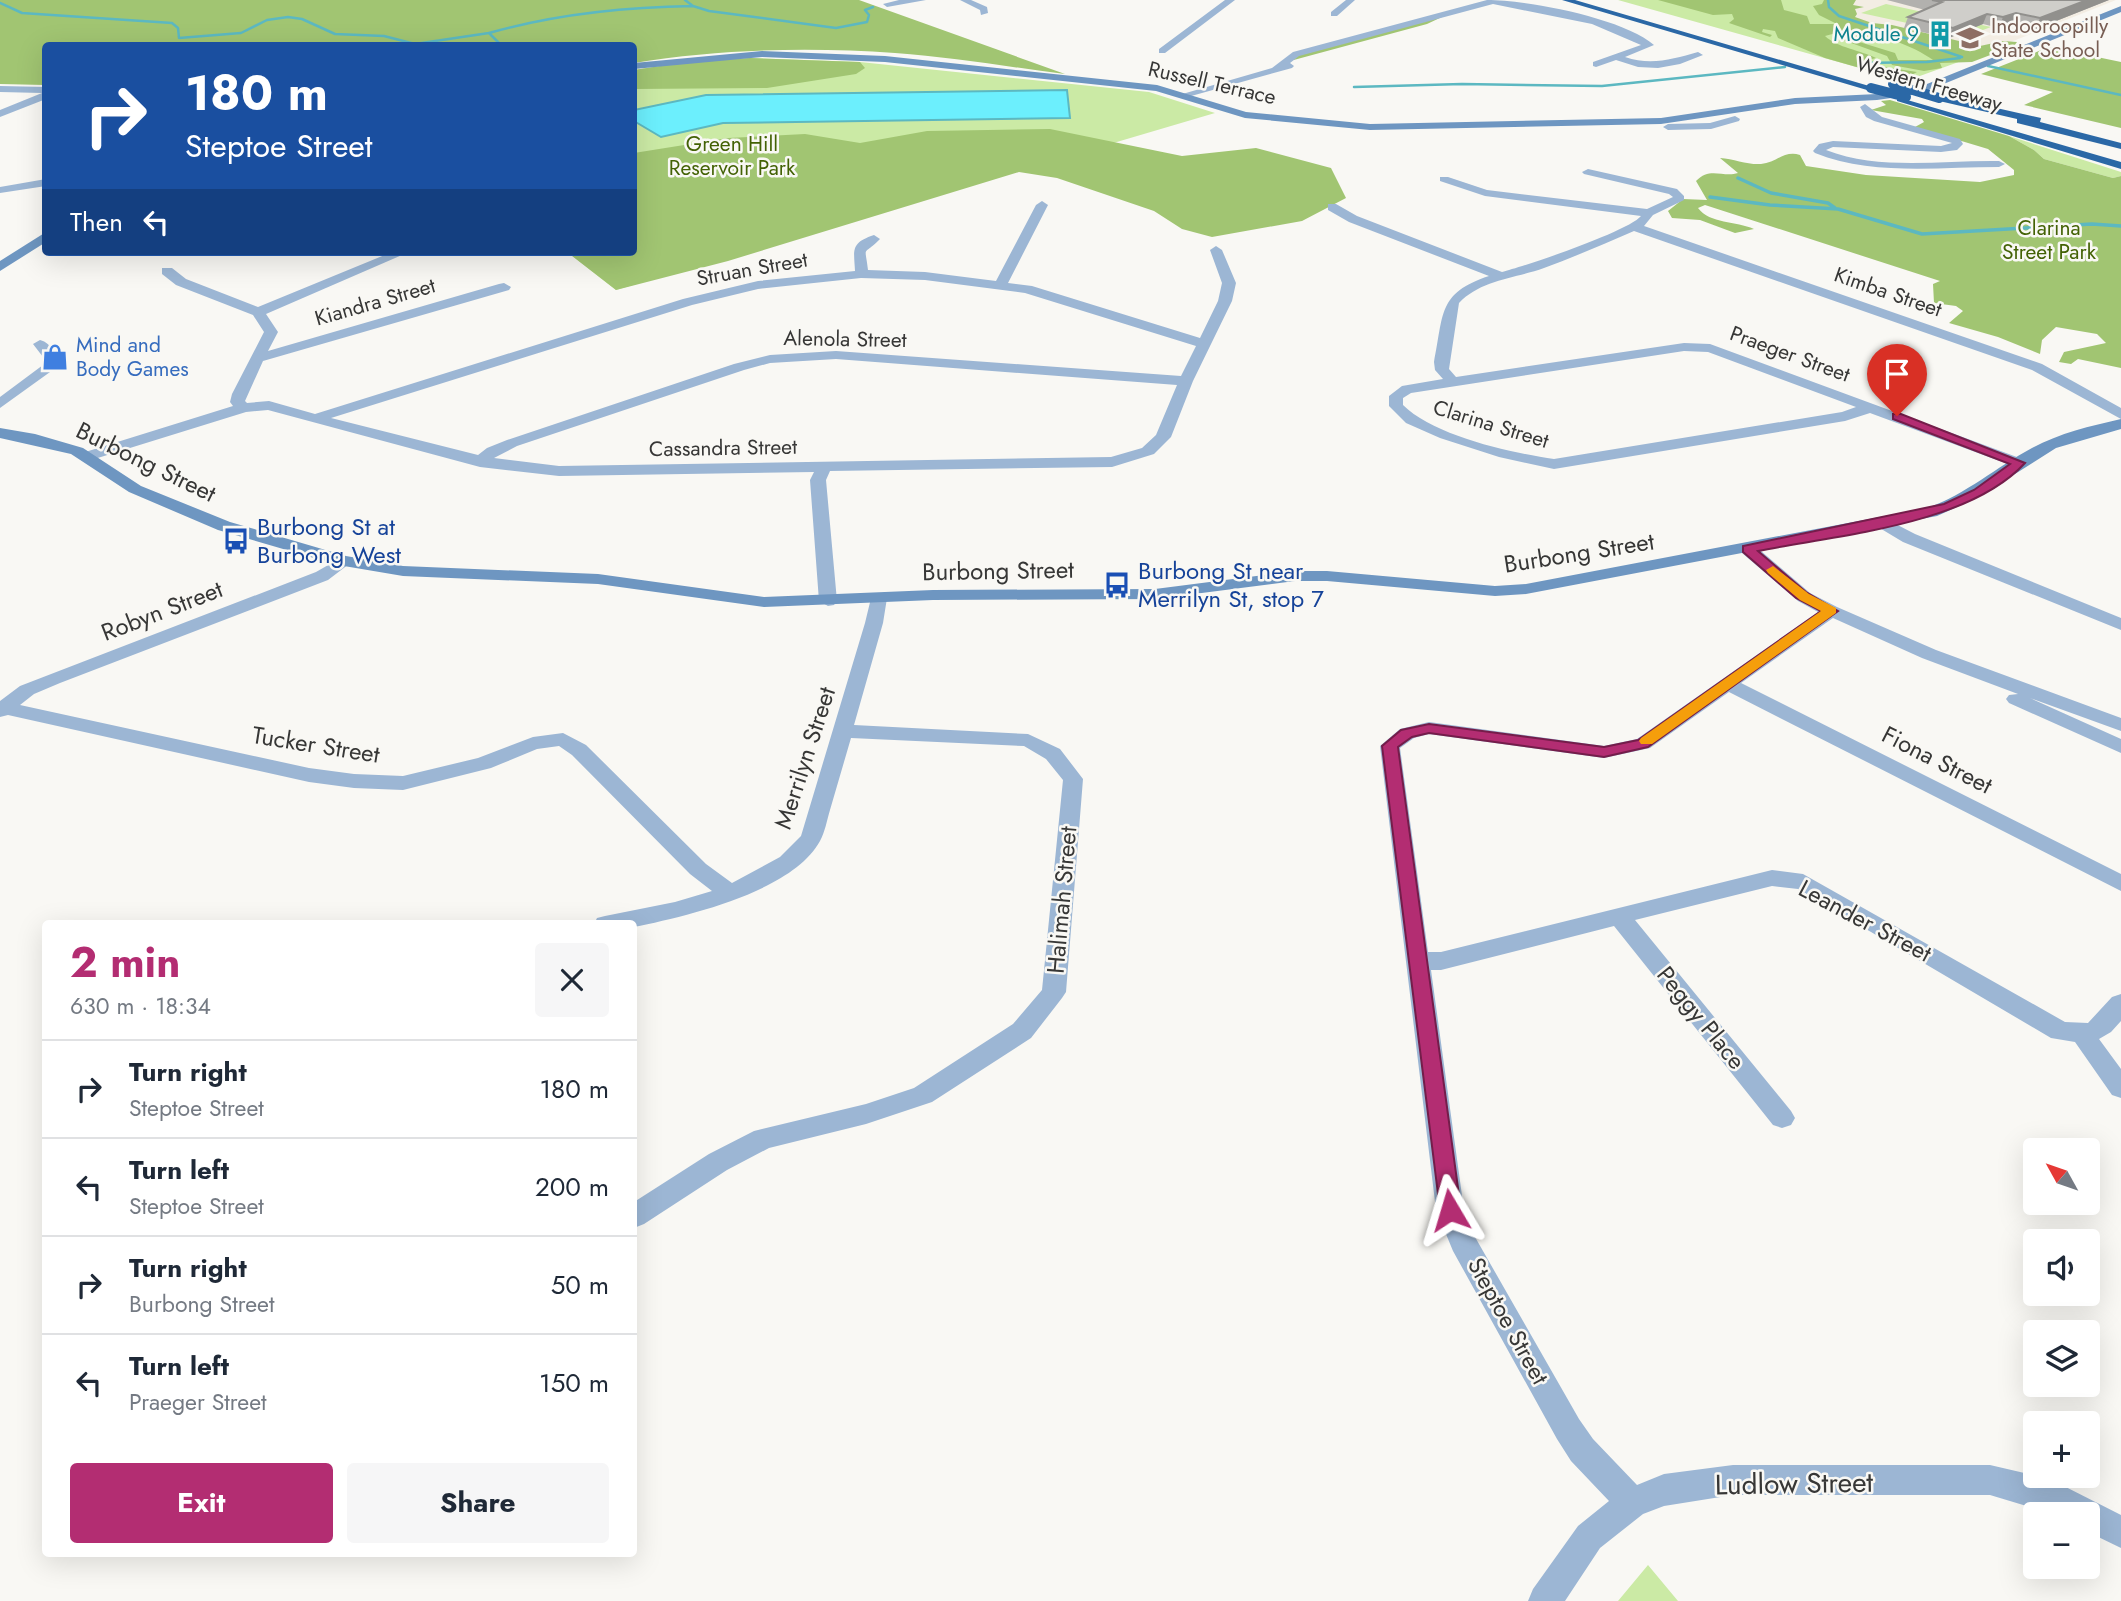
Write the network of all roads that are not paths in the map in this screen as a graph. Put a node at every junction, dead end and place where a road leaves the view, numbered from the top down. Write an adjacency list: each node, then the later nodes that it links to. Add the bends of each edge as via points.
1 (922, 0): 8 (street)
2 (964, 0): 10 (street)
3 (1231, 0): 12 (street)
4 (1351, 0): 11 (street)
5 (1497, 0): 14 (street, via 1635,36 1649,46); 17 (street, via 1460,10 1434,24)
6 (1566, 0): 22 (highway, Western Freeway)
7 (1597, 0): 23 (highway, Western Freeway, bridge)
8 (887, 4)
9 (2121, 9): 22 (main road, Russell Terrace, via 1925,89)
10 (984, 13)
11 (1334, 14)
12 (1162, 51)
13 (1698, 55): 14 (street, via 1661,66 1641,66)
14 (1617, 57): 15 (street)
15 (1596, 64)
16 (637, 66): 20 (main road, Russell Terrace, via 762,54 840,56 1144,86)
17 (1239, 79): 20 (street); 24 (street)
18 (0, 89): 19 (street)
19 (42, 90)
20 (1184, 95): 24 (main road, Russell Terrace)
21 (42, 97): 27 (street)
22 (1868, 98): 25 (highway, Western Freeway, bridge); 26 (street); 28 (main road, Russell Terrace, via 1795,101); 35 (street, via 1876,118 1958,144 1941,149 1833,144 1819,151 1859,162)
23 (1939, 98): 32 (highway); 33 (highway, Western Freeway)
24 (1204, 103): 28 (main road, Russell Terrace, via 1245,115 1383,128)
25 (1922, 103): 34 (highway, Western Freeway); 36 (highway)
26 (1845, 106)
27 (0, 114)
28 (1699, 117): 30 (street, Russell Terrace)
29 (1735, 120): 30 (street)
30 (1717, 125): 31 (street)
31 (1668, 127)
32 (2121, 139)
33 (2121, 146)
34 (2121, 154)
35 (1998, 164)
36 (2121, 166)
37 (1588, 172): 43 (street, Clarina Street, via 1667,190 1680,198)
38 (1444, 179): 43 (street, via 1485,192)
39 (42, 183): 40 (street)
40 (0, 190)
41 (1042, 205): 53 (street)
42 (1332, 207): 52 (street)
43 (1643, 213): 44 (street, Clarina Street, via 1644,221); 52 (street, Clarina Street, via 1527,258)
44 (1634, 227): 52 (street, Clarina Street, via 1536,267); 64 (street, Kimba Street, via 2037,367)
45 (42, 239): 49 (main road)
46 (874, 239): 51 (street, via 858,254)
47 (1216, 250): 57 (street, Cassandra Street, via 1229,283)
48 (393, 256): 55 (street)
49 (0, 267)
50 (167, 271): 55 (street, via 181,282)
51 (860, 275): 53 (street, Struan Street); 65 (street, Struan Street, via 758,285 688,302)
52 (1501, 276): 60 (street, Clarina Street, via 1462,293 1453,302 1441,365)
53 (1001, 284): 57 (street, Struan Street)
54 (504, 287): 58 (street, Kiandra Street)
55 (258, 312): 58 (street, via 271,332)
56 (40, 344): 61 (street, via 50,357 50,367)
57 (1204, 344): 59 (street, Cassandra Street)
58 (259, 358): 63 (street, via 239,394 237,402)
59 (1186, 381): 69 (street, Alenola Street, via 836,355 770,359 512,443); 71 (street, Cassandra Street, via 1163,438 1148,451 1112,462)
60 (1453, 382): 62 (street, Praeger Street, via 1696,347 1726,352); 62 (street, Clarina Street, via 1404,390 1395,403 1410,419 1427,427 1549,464 1845,416)
61 (0, 404)
62 (1872, 407): 70 (street, Praeger Street)
63 (244, 408): 65 (street, Cassandra Street, via 269,405); 68 (street, Cassandra Street)
64 (2121, 414)
65 (317, 418): 69 (street, Cassandra Street)
66 (2121, 424): 70 (main road, Burbong Street, via 2062,440)
67 (0, 433): 68 (main road, Burbong Street)
68 (88, 456): 74 (main road, Burbong Street, via 135,489 193,514)
69 (480, 462): 71 (street, Cassandra Street, via 559,471)
70 (2019, 463): 72 (main road, Burbong Street, via 1964,501)
71 (823, 468): 76 (street, via 818,481)
72 (1884, 523): 73 (main road, Burbong Street); 78 (street, via 1909,538)
73 (1748, 549): 75 (main road, Burbong Street, via 1516,590 1295,576 1155,594); 77 (street, via 1801,595)
74 (344, 561): 76 (main road, Burbong Street, via 402,571 598,579 764,602); 81 (street, Robyn Street, via 322,576 27,690)
75 (878, 598): 76 (main road, Burbong Street); 83 (street, Merrilyn Street)
76 (828, 601)
77 (1831, 611): 79 (street); 80 (street, Steptoe Street)
78 (2121, 625)
79 (1908, 645): 82 (street); 84 (street, via 1956,672)
80 (1728, 684): 85 (street, Fiona Street); 89 (street, Steptoe Street, via 1643,744 1604,752 1429,728 1407,733 1390,746)
81 (2, 709): 86 (street, Tucker Street, via 354,781 403,783 484,763 533,743 563,739 698,869)
82 (2121, 725)
83 (843, 731): 86 (street, Merrilyn Street, via 811,839 785,865); 94 (street, Halimah Street, via 1028,740 1054,754 1073,779 1054,992 1023,1031 923,1095 763,1139)
84 (2121, 747)
85 (2121, 883)
86 (730, 893): 88 (street, Merrilyn Street, via 682,911)
87 (1620, 918): 89 (street, Leander Street, via 1438,961); 91 (street, Leander Street, via 1772,878 1802,882 2060,1031); 93 (street, Peggy Place)
88 (629, 920)
89 (1418, 961): 96 (street, Steptoe Street, via 1450,1210 1463,1242 1568,1429)
90 (2121, 1003): 91 (street, via 2103,1028)
91 (2083, 1035): 92 (street)
92 (2121, 1088)
93 (1782, 1118)
94 (637, 1214)
95 (2064, 1502): 96 (street, Ludlow Street, via 1990,1480 1732,1480 1664,1490)
96 (1632, 1503): 99 (street, Ludlow Street, via 1590,1537)
97 (2100, 1521): 98 (street, Ludlow Street)
98 (2121, 1532)
99 (1545, 1601)

